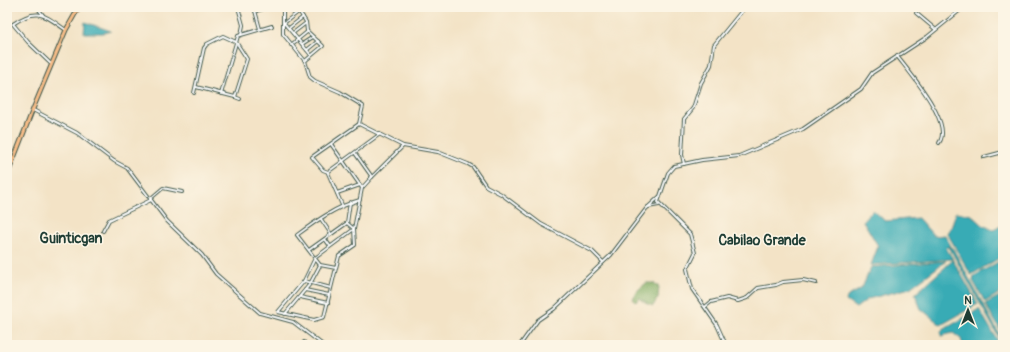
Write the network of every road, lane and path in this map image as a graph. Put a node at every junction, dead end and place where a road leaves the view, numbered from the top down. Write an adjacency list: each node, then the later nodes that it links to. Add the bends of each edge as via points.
1 (79, 7): 20 (main road)
2 (238, 7): 23 (street, via 243,26)
3 (254, 7): 10 (street)
4 (283, 7): 29 (street, via 283,34)
5 (304, 7): 11 (street)
6 (745, 7): 50 (street, via 714,45 712,65 701,82 693,108 684,119)
7 (963, 7): 19 (street)
8 (38, 8): 13 (street)
9 (264, 8): 10 (street)
10 (255, 11): 18 (street)
11 (299, 11): 14 (street); 17 (street, via 284,23)
12 (916, 13): 19 (street)
13 (43, 15): 20 (street); 34 (street, via 27,15 13,24)
14 (303, 17): 15 (street); 17 (street)
15 (306, 23): 21 (street); 22 (street)
16 (272, 26): 18 (street)
17 (289, 28): 22 (street)
18 (260, 29): 23 (street)
19 (935, 29): 32 (street)
20 (66, 30): 34 (main road)
21 (307, 32): 24 (street); 25 (street)
22 (293, 33): 25 (street)
23 (241, 34): 27 (street)
24 (313, 37): 26 (street); 28 (street)
25 (298, 39): 28 (street); 29 (street)
26 (318, 41): 30 (street); 31 (street, via 323,46)
27 (236, 42): 35 (street, via 223,36 207,44); 37 (street); 38 (street, via 247,59)
28 (302, 44): 30 (street)
29 (291, 45): 33 (street)
30 (307, 50): 31 (street)
31 (311, 55): 33 (street)
32 (897, 56): 43 (street, via 932,104 942,131); 50 (street, via 872,73 861,89 804,129 739,156 718,157)
33 (305, 61): 41 (street, via 310,77 315,81 363,106)
34 (52, 64): 40 (main road)
35 (196, 87): 36 (street); 37 (street)
36 (194, 93)
37 (221, 94): 38 (street)
38 (235, 97): 39 (street)
39 (240, 99)
40 (33, 109): 52 (main road); 58 (street, via 77,133 114,162 126,168)
41 (359, 124): 42 (street); 44 (street)
42 (380, 134): 45 (street); 47 (street)
43 (939, 143)
44 (330, 144): 49 (street); 51 (street, via 312,157 322,170)
45 (403, 146): 53 (street); 73 (street, via 438,152 473,167 486,186 541,224 592,251)
46 (1003, 152): 48 (street)
47 (355, 153): 49 (street); 53 (street)
48 (984, 158)
49 (343, 161): 51 (street); 54 (street)
50 (684, 164): 57 (street, via 674,166 670,170)
51 (328, 172): 56 (street)
52 (7, 176)
53 (372, 177): 54 (street)
54 (361, 187): 56 (street); 59 (street)
55 (182, 192): 58 (street, via 164,188)
56 (337, 193): 61 (street)
57 (659, 197): 62 (street); 63 (street)
58 (150, 199): 67 (street, via 109,220); 87 (street, via 167,221 202,255 216,274 260,313)
59 (360, 200): 60 (street); 66 (street)
60 (350, 202): 61 (street); 65 (street)
61 (342, 205): 64 (street)
62 (660, 205): 63 (street); 84 (street, via 677,219 692,238 695,253 689,263 688,272 695,295)
63 (646, 209): 73 (street)
64 (321, 219): 68 (street); 71 (street, via 297,235)
65 (347, 223): 66 (street); 68 (street)
66 (354, 229): 70 (street); 75 (street, via 355,245 339,256)
67 (103, 231)
68 (331, 234): 69 (street)
69 (324, 239): 70 (street); 71 (street)
70 (330, 246): 72 (street)
71 (309, 250): 72 (street)
72 (315, 258): 74 (street); 76 (street)
73 (603, 262): 91 (street, via 554,309 538,320)
74 (320, 265): 75 (street); 77 (street)
75 (336, 268): 79 (street)
76 (304, 281): 77 (street); 85 (street)
77 (310, 284): 79 (street); 80 (street)
78 (816, 284): 84 (street, via 803,280 784,282 758,288 747,298 738,301 724,298)
79 (331, 288): 81 (street)
80 (305, 290): 81 (street); 82 (street)
81 (330, 295): 83 (street)
82 (300, 297): 83 (street); 86 (street)
83 (328, 303): 86 (street, via 324,317 314,320)
84 (705, 307): 92 (street)
85 (278, 312): 86 (street); 87 (street)
86 (285, 314)
87 (274, 316): 90 (street, via 293,322)
88 (304, 342): 89 (street)
89 (302, 345)
90 (323, 345)
91 (520, 345)
92 (726, 345)

